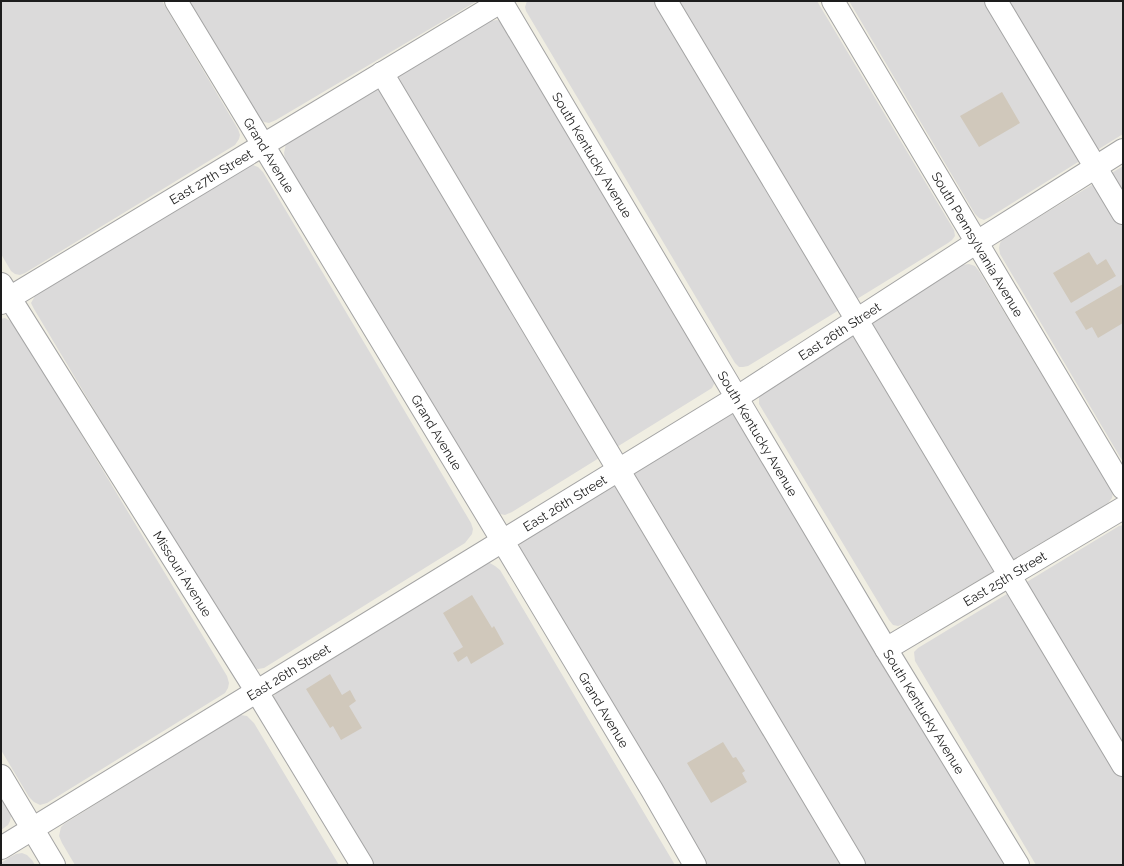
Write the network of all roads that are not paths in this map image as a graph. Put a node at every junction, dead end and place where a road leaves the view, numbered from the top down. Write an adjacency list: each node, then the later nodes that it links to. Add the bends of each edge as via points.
1 (176, 1): 7 (street, Grand Avenue)
2 (502, 1): 6 (street, East 27th Street); 14 (street, South Kentucky Avenue)
3 (666, 1): 13 (street)
4 (833, 1): 11 (street, South Pennsylvania Avenue)
5 (996, 1): 9 (street)
6 (382, 73): 7 (street, East 27th Street); 15 (street)
7 (264, 144): 12 (street, East 27th Street); 18 (street, Grand Avenue)
8 (1123, 150): 9 (street, East 26th Street)
9 (1096, 167): 10 (street); 11 (street, East 26th Street)
10 (1123, 213)
11 (977, 242): 13 (street, East 26th Street); 16 (street, South Pennsylvania Avenue)
12 (4, 295): 21 (street, Missouri Avenue)
13 (856, 319): 14 (street, East 26th Street); 19 (street)
14 (736, 398): 15 (street, East 26th Street); 20 (street, South Kentucky Avenue)
15 (619, 470): 18 (street, East 26th Street); 29 (street)
16 (1123, 488)
17 (1123, 508): 19 (street, East 25th Street)
18 (502, 540): 21 (street, East 26th Street); 28 (street, Grand Avenue)
19 (1010, 576): 20 (street, East 25th Street); 22 (street)
20 (886, 649): 30 (street, South Kentucky Avenue)
21 (257, 692): 24 (street, East 26th Street); 27 (street, Missouri Avenue)
22 (1123, 765)
23 (1, 776): 24 (street)
24 (33, 828): 25 (street, East 26th Street); 26 (street)
25 (1, 848)
26 (54, 865)
27 (362, 865)
28 (695, 865)
29 (854, 865)
30 (1018, 865)

